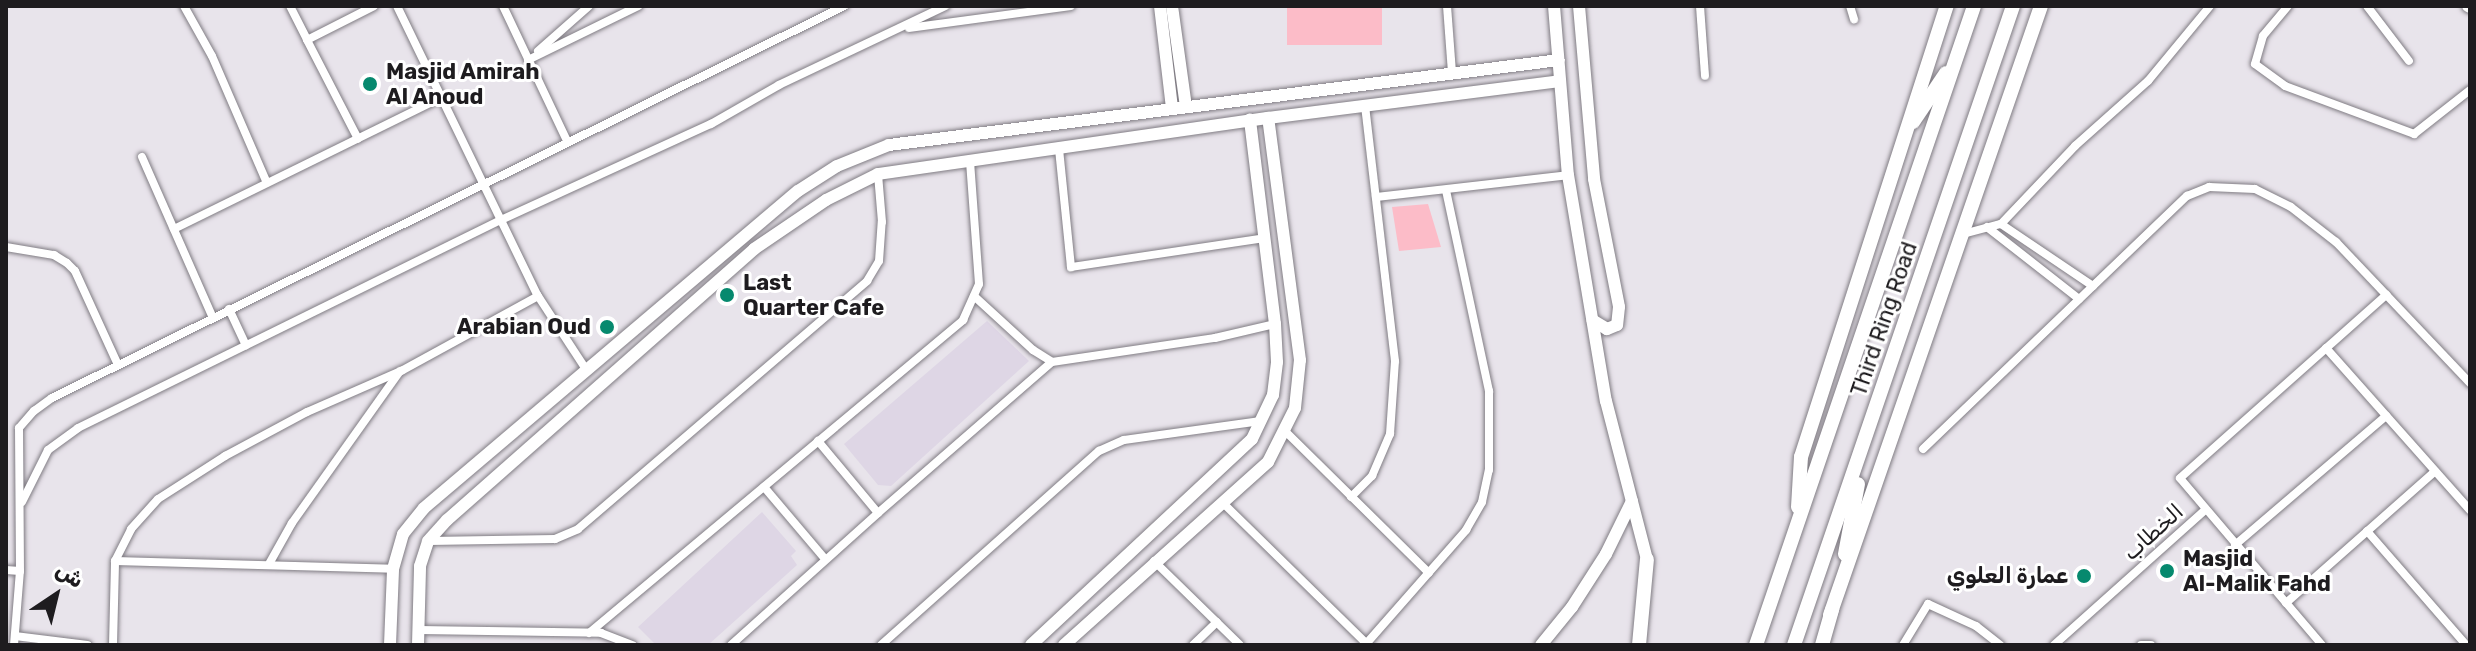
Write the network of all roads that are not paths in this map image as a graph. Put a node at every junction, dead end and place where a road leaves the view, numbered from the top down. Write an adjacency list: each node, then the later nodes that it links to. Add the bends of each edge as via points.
1 (184, 6): 51 (street, via 212,56)
2 (290, 6): 28 (street)
3 (374, 6): 28 (street)
4 (397, 6): 37 (street)
5 (503, 6): 30 (street)
6 (589, 6): 30 (street)
7 (638, 6): 30 (street)
8 (844, 6): 45 (street)
9 (945, 6): 27 (street)
10 (1071, 6): 25 (street)
11 (1160, 6): 40 (street)
12 (1172, 6): 39 (street)
13 (1447, 6): 33 (street)
14 (1554, 6): 31 (street)
15 (1579, 6): 69 (street, via 1594,179 1619,307 1617,325 1607,329)
16 (1700, 6): 34 (street)
17 (1850, 6): 26 (street)
18 (1947, 6): 43 (highway)
19 (1974, 6): 29 (highway, Third Ring Road)
20 (2013, 6): 83 (highway, Third Ring Road)
21 (2041, 6): 59 (highway)
22 (2210, 6): 56 (street, via 2148,81 2075,146)
23 (2288, 6): 36 (street, via 2263,36 2255,64 2285,86 2414,134)
24 (2367, 6): 32 (street)
25 (1060, 7): 27 (street)
26 (1854, 19)
27 (903, 28): 55 (street)
28 (307, 40): 44 (street)
29 (1957, 56): 43 (highway); 93 (highway, Third Ring Road)
30 (528, 60): 45 (street)
31 (1559, 60): 33 (street); 35 (street)
32 (2409, 61)
33 (1452, 73): 39 (street)
34 (1705, 76)
35 (1560, 81): 38 (street); 50 (street)
36 (2470, 90)
37 (442, 97): 44 (street); 52 (street)
38 (1365, 106): 41 (street); 54 (street)
39 (1186, 107): 40 (street)
40 (1172, 108): 76 (street, via 889,145 837,166 798,191)
41 (1268, 118): 42 (street); 80 (street, via 1300,360 1295,408)
42 (1250, 120): 46 (street); 60 (street)
43 (1902, 138): 93 (highway, via 1801,457)
44 (358, 139): 51 (street)
45 (567, 141): 52 (street)
46 (1059, 149): 48 (street); 60 (street, via 1071,267)
47 (142, 157): 58 (street)
48 (970, 161): 49 (street); 65 (street, via 979,284)
49 (878, 174): 95 (street, via 826,200 754,249); 95 (street, via 879,261 867,281 578,529 555,539)
50 (1568, 175): 53 (street); 69 (street)
51 (267, 183): 58 (street)
52 (484, 183): 55 (street); 67 (street)
53 (1446, 191): 54 (street); 105 (street, via 1489,391 1491,433 1482,502)
54 (1376, 197): 86 (street, via 1395,361 1390,434 1372,476)
55 (501, 220): 64 (street); 71 (street)
56 (2001, 224): 57 (street); 62 (street)
57 (1987, 227): 59 (street); 66 (street)
58 (174, 229): 68 (street)
59 (1963, 234): 108 (highway)
60 (1264, 238): 70 (street)
61 (6, 247): 74 (street, via 54,255 75,271)
62 (2093, 286): 63 (street, via 2187,196 2209,187 2255,189 2291,207 2336,242); 66 (street)
63 (2386, 295): 72 (street); 77 (street)
64 (538, 296): 75 (street); 76 (street)
65 (974, 296): 73 (street); 81 (street, via 963,320)
66 (2079, 299): 82 (street)
67 (229, 309): 68 (street); 71 (street)
68 (213, 318): 74 (street)
69 (1592, 320): 87 (street)
70 (1275, 324): 73 (street); 79 (street, via 1273,395)
71 (246, 345): 89 (street, via 78,428 48,450)
72 (2326, 348): 78 (street); 90 (street, via 2180,478)
73 (1052, 362): 92 (street)
74 (118, 365): 89 (street, via 52,398 19,428)
75 (401, 371): 99 (street, via 307,412 158,499 131,529); 101 (street, via 292,523)
76 (587, 371): 102 (street, via 424,508 403,534)
77 (2470, 383)
78 (2386, 416): 84 (street); 96 (street)
79 (1261, 421): 121 (street, via 1124,440 1099,451); 122 (street, via 1252,439)
80 (1285, 431): 86 (street); 88 (street, via 1268,462)
81 (818, 441): 85 (street); 92 (street)
82 (1923, 449)
83 (1860, 460): 108 (highway, via 1855,510); 130 (highway, Third Ring Road)
84 (2435, 471): 91 (street); 94 (street)
85 (764, 487): 97 (street); 111 (street)
86 (1351, 497): 105 (street)
87 (1632, 501): 98 (street); 126 (street, via 1606,554)
88 (1224, 504): 100 (street); 113 (street)
89 (21, 507): 104 (street)
90 (2205, 510): 96 (street); 134 (street, الخطاب)
91 (2470, 510)
92 (878, 513): 97 (street)
93 (1797, 527): 106 (highway, Third Ring Road)
94 (2367, 531): 107 (street); 114 (street)
95 (428, 541): 110 (street, via 420,566)
96 (2235, 545): 107 (street)
97 (825, 559): 120 (street)
98 (1647, 559): 127 (highway)
99 (115, 561): 101 (street); 116 (street)
100 (1154, 561): 109 (street); 123 (street)
101 (269, 564): 102 (street)
102 (393, 569): 117 (street)
103 (6, 570): 104 (street)
104 (20, 571): 112 (street)
105 (1429, 573): 113 (street)
106 (1771, 603): 128 (highway); 129 (highway, Third Ring Road)
107 (2286, 603): 137 (street)
108 (1830, 615): 131 (highway)
109 (1217, 622): 124 (street); 125 (street)
110 (419, 630): 111 (street); 118 (street)
111 (589, 633): 119 (street)
112 (14, 640): 115 (street)
113 (1367, 644)
114 (2462, 644)
115 (87, 645)
116 (113, 645)
117 (390, 645)
118 (418, 645)
119 (633, 645)
120 (731, 645)
121 (881, 645)
122 (1031, 645)
123 (1064, 645)
124 (1193, 645)
125 (1240, 645)
126 (1541, 645)
127 (1639, 645)
128 (1746, 645)
129 (1756, 645)
130 (1794, 645)
131 (1822, 645)
132 (1903, 645): 133 (street, via 1928,604 1976,626)
133 (2000, 645)
134 (2054, 645)
135 (2141, 645): 136 (street)
136 (2151, 645)
137 (2322, 645)

